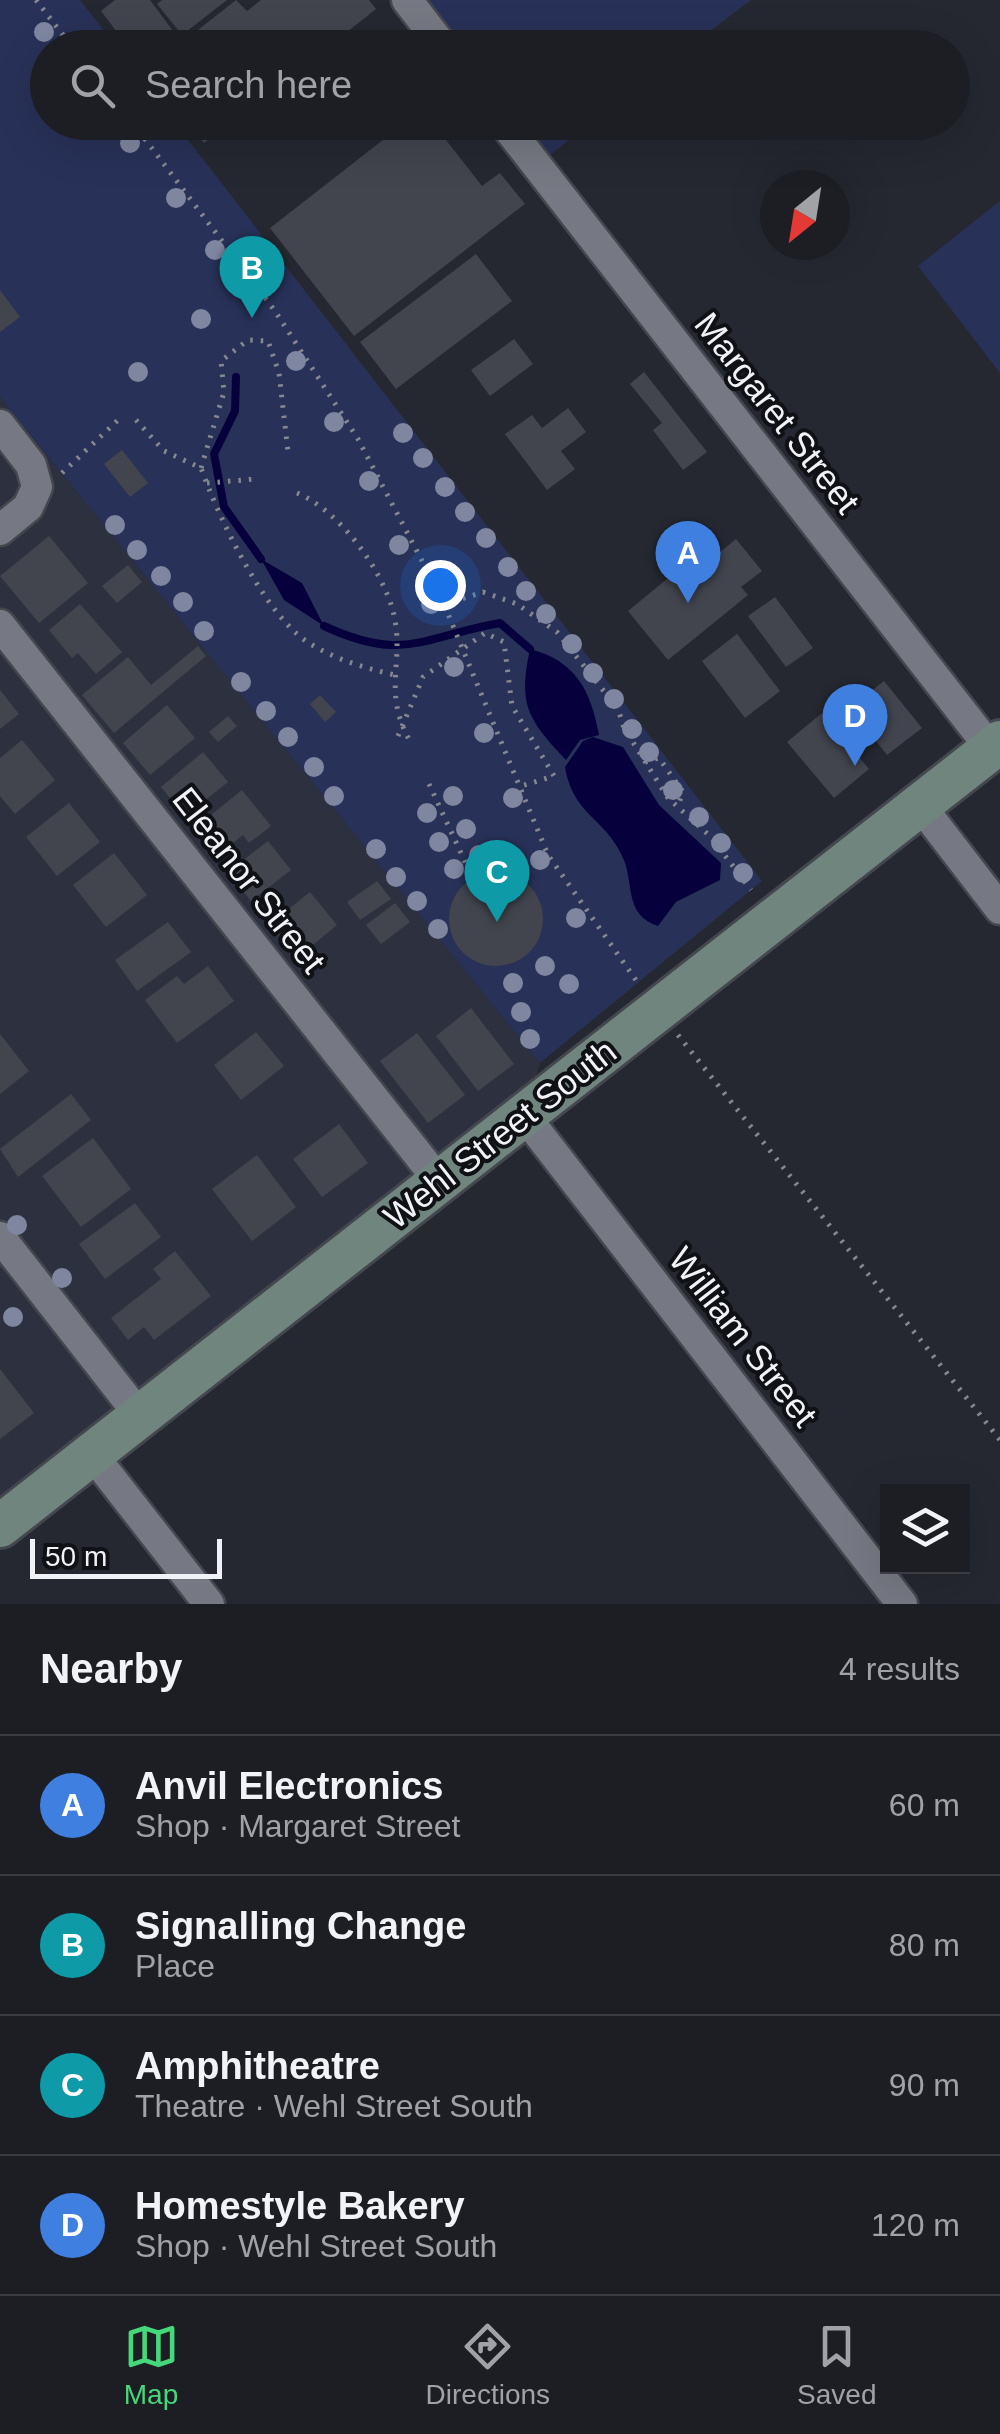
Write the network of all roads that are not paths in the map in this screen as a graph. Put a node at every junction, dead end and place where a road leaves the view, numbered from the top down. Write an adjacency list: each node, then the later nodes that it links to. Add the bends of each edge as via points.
1 (407, 0): 2 (street)
2 (430, 30)
3 (516, 140): 7 (street, Margaret Street)
4 (0, 425): 5 (street, via 31,465 37,487 28,507)
5 (0, 530)
6 (0, 625): 11 (street, Eleanor Street)
7 (996, 746): 8 (street, Wehl Street South)
8 (920, 805): 9 (street); 10 (street, Wehl Street South)
9 (1000, 909)
10 (524, 1115): 11 (street, Wehl Street South); 17 (street, William Street)
11 (440, 1182): 13 (street, Wehl Street South)
12 (0, 1237): 13 (street)
13 (140, 1416): 14 (street, Wehl Street South)
14 (92, 1454): 15 (street, Wehl Street South); 16 (street)
15 (0, 1526)
16 (209, 1604)
17 (902, 1604)

